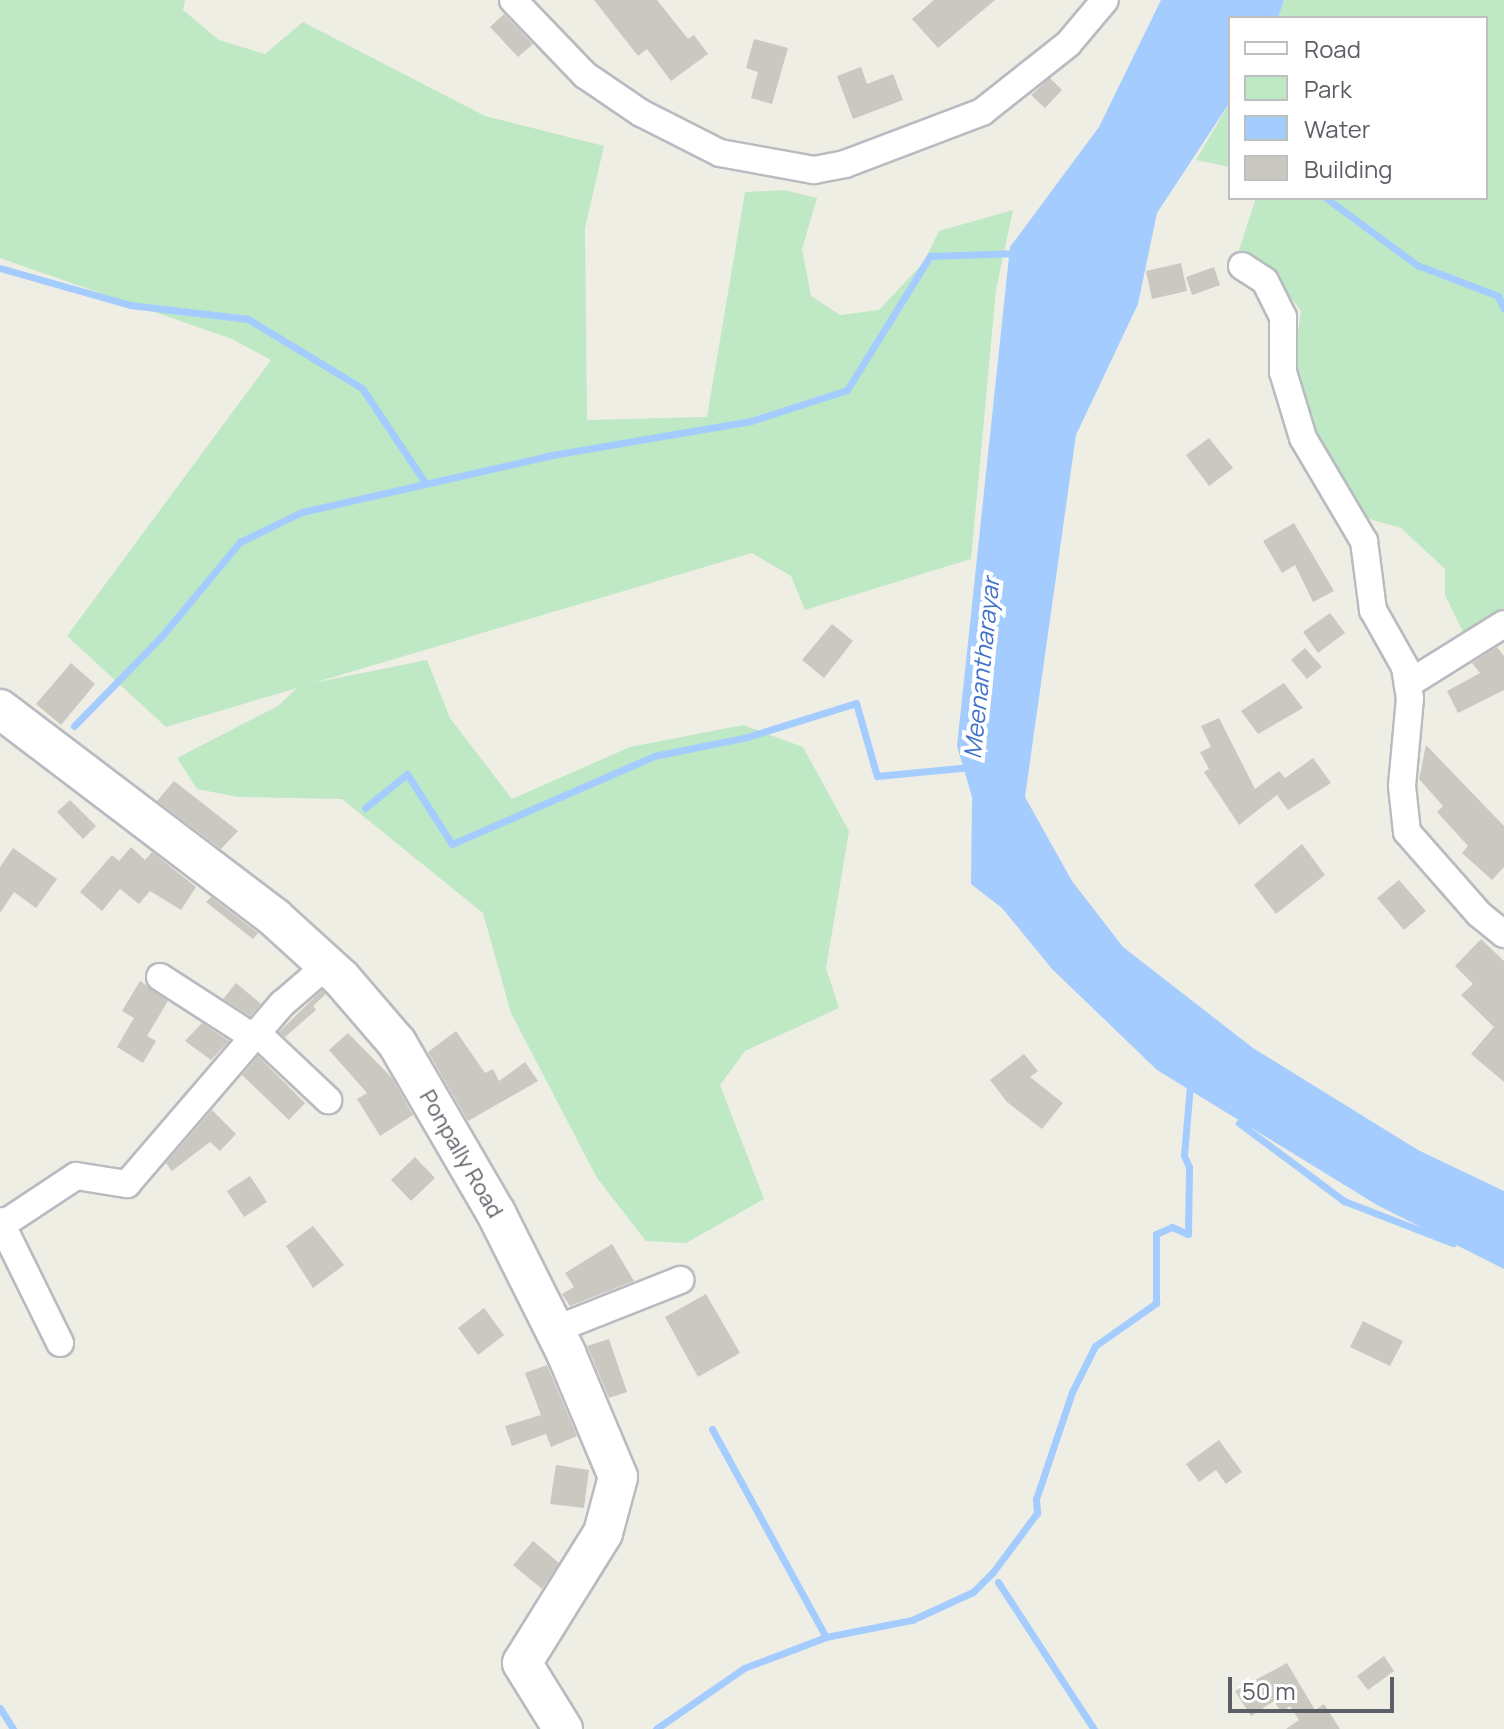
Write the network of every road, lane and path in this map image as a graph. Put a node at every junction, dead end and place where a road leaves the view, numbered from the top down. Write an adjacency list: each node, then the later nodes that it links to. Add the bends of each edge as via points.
1 (513, 0): 2 (street, via 585,75 641,113 720,153 814,170 845,164 982,112 1068,44)
2 (1105, 0)
3 (1242, 266): 5 (street, via 1265,281 1283,317 1283,372 1303,438 1364,541 1373,610 1405,667)
4 (1504, 624): 5 (street)
5 (1408, 684): 7 (street, via 1402,786 1407,832 1479,914)
6 (0, 709): 8 (main road, Ponpally Road, via 262,908)
7 (1504, 934)
8 (327, 965): 10 (street); 14 (main road, Ponpally Road, via 397,1043 496,1213)
9 (160, 977): 10 (street)
10 (255, 1035): 11 (street); 12 (street, via 127,1184 76,1176)
11 (328, 1100)
12 (1, 1223): 15 (street)
13 (680, 1280): 14 (street)
14 (554, 1330): 16 (main road, Ponpally Road, via 618,1477 603,1533 522,1663)
15 (60, 1343)
16 (563, 1729)

